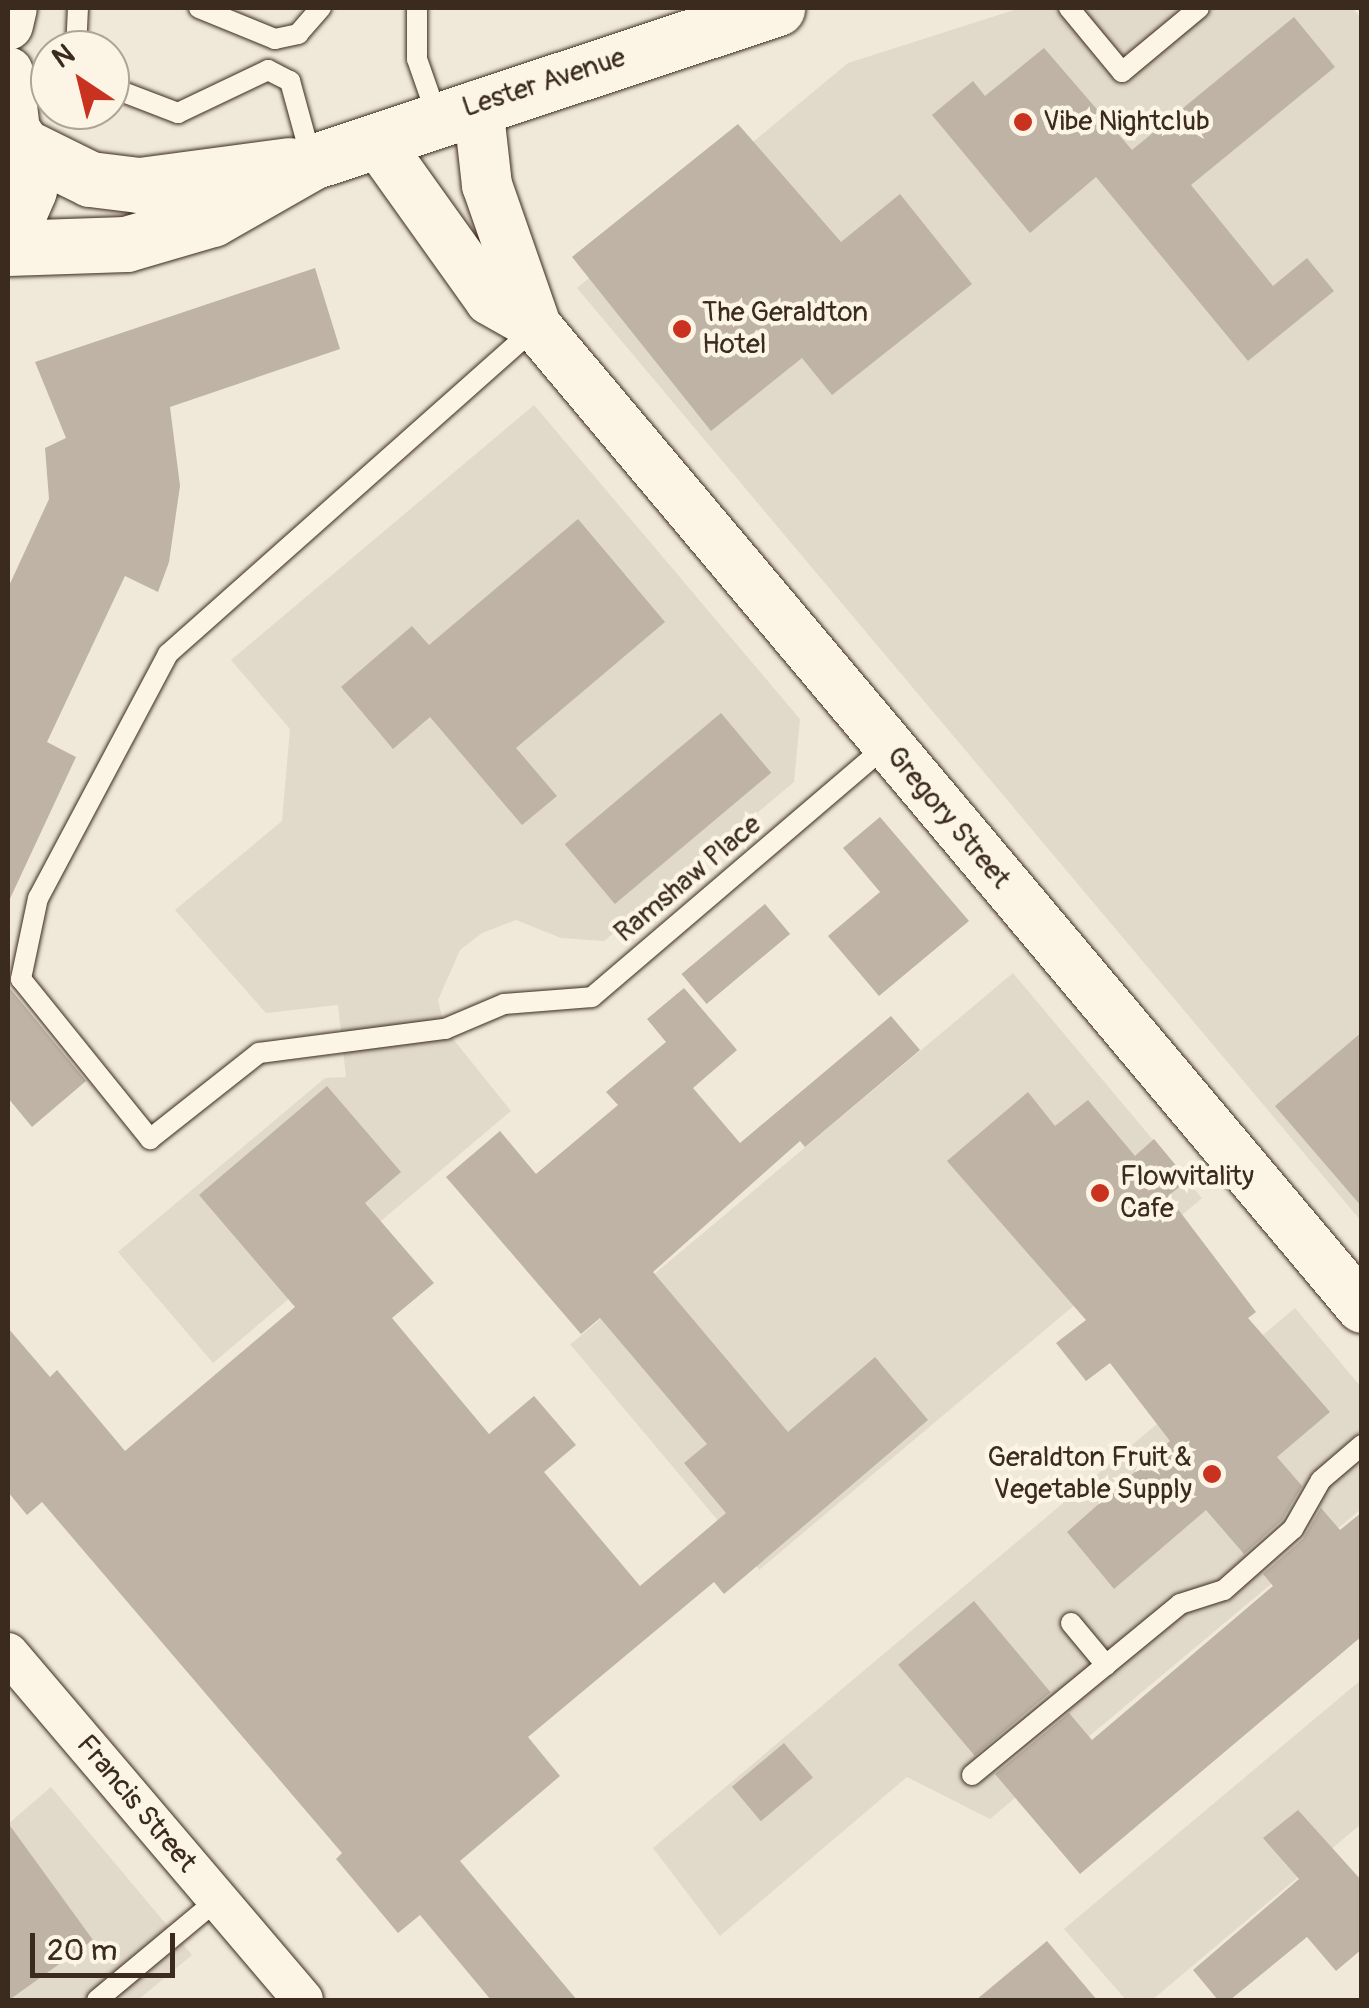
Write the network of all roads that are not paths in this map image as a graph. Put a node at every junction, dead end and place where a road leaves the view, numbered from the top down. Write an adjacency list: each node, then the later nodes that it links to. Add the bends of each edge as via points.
1 (12, 8): 8 (street)
2 (199, 8): 3 (lane, via 276,38 298,34)
3 (321, 8)
4 (417, 8): 11 (lane, via 417,59)
5 (777, 8): 11 (main road, Lester Avenue)
6 (1069, 8): 7 (lane, via 1122,72)
7 (1199, 8)
8 (8, 25)
9 (8, 72): 12 (street)
10 (130, 95): 14 (lane, via 178,114 268,70 290,81)
11 (457, 111): 13 (main road, Lester Avenue); 17 (street, Gregory Street)
12 (15, 134): 14 (main road, Lester Avenue, via 90,179 140,184); 15 (main road, via 29,190)
13 (376, 140): 14 (main road, Lester Avenue); 17 (street, Gregory Street, via 490,300)
14 (312, 162): 16 (main road, Lester Avenue, via 212,219 126,244)
15 (8, 238)
16 (8, 248)
17 (536, 326): 18 (street, Gregory Street); 18 (lane, Ramshaw Place, via 168,654 38,898 21,979 150,1140 259,1052 445,1029 504,1004 592,997)
18 (887, 745): 19 (street, Gregory Street)
19 (1362, 1308)
20 (1362, 1445): 23 (lane, via 1320,1480 1293,1529 1238,1578 1224,1590 1180,1604)
21 (1071, 1623): 23 (lane)
22 (8, 1654): 25 (street, Francis Street)
23 (1106, 1665): 24 (lane)
24 (972, 1775)
25 (217, 1900): 26 (lane); 27 (street, Francis Street)
26 (97, 2000)
27 (303, 2000)

